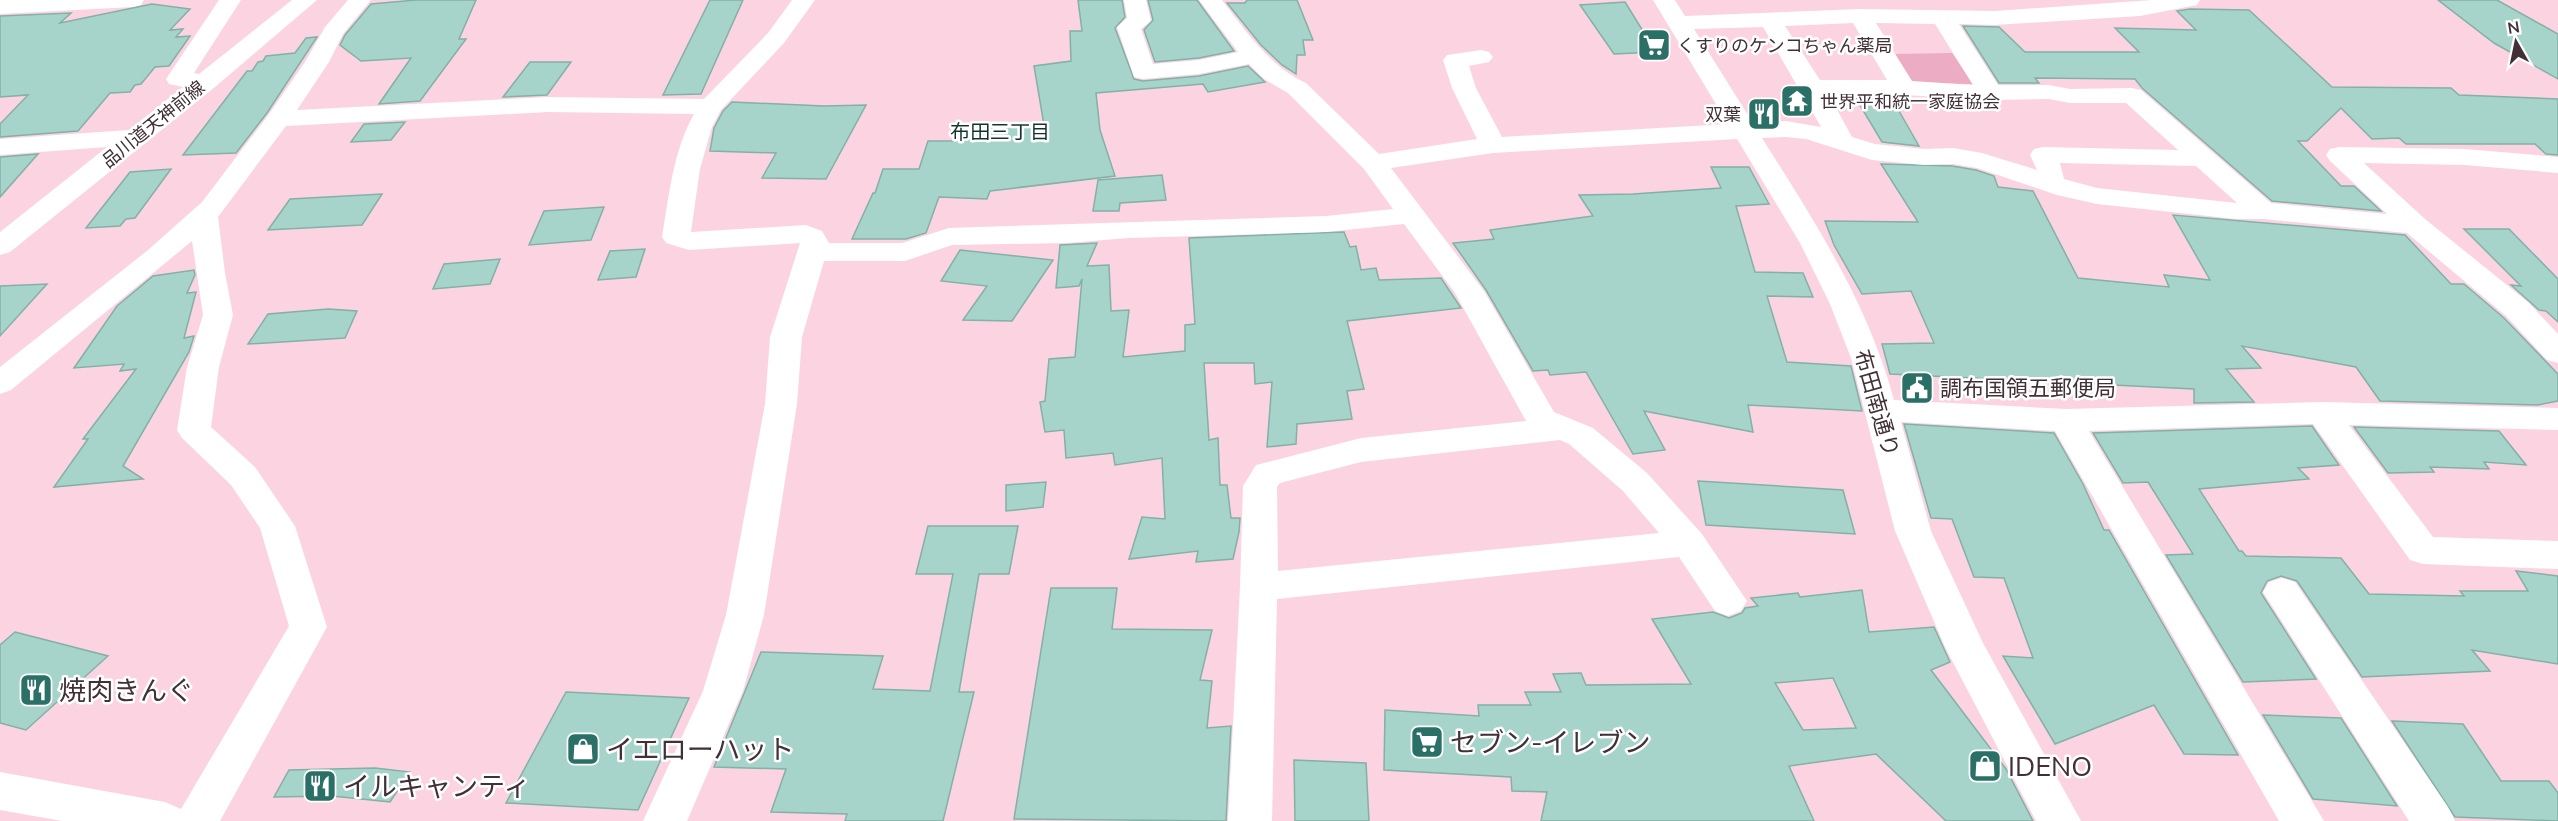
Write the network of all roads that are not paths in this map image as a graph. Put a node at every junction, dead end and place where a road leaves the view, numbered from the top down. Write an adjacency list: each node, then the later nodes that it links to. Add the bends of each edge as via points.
1 (5, 0): 10 (street)
2 (133, 0): 10 (street)
3 (230, 0): 17 (street, via 178,79)
4 (306, 0): 17 (street, 品川道天神前線)
5 (360, 0): 22 (street, via 333,32)
6 (804, 0): 21 (street, via 776,38)
7 (1135, 0): 15 (street, via 1139,21 1129,27 1143,72 1199,68)
8 (1210, 0): 15 (street)
9 (2189, 0): 13 (street, via 2140,9)
10 (0, 6)
11 (1672, 12): 14 (street); 23 (street, 布田南通り)
12 (1860, 16): 13 (street); 14 (street); 19 (street)
13 (1942, 18): 20 (street)
14 (1770, 20): 18 (street)
15 (1255, 56): 29 (street, via 1285,84 1297,88)
16 (1481, 57): 26 (street, via 1455,60 1464,88)
17 (206, 82): 24 (street, 品川道天神前線)
18 (1812, 87): 19 (street); 25 (street)
19 (1904, 88): 20 (street)
20 (1991, 93): 28 (street, via 2132,95)
21 (710, 106): 22 (street, via 583,104); 37 (street, via 687,169 676,237 689,241 806,234 815,242)
22 (278, 119): 34 (street)
23 (1745, 132): 25 (street, via 1786,129); 26 (street); 40 (street, 布田南通り, via 1814,243 1845,304 1867,358)
24 (136, 137): 27 (street); 36 (street, 品川道天神前線)
25 (1841, 140): 31 (street, via 1872,152 1982,161)
26 (1493, 145): 29 (street)
27 (0, 147)
28 (2201, 158): 31 (street, via 2043,155); 32 (street)
29 (1373, 163): 33 (street)
30 (2558, 165): 35 (street, via 2465,157 2339,155)
31 (2051, 182): 32 (street, via 2097,196)
32 (2262, 212): 35 (street)
33 (1412, 215): 37 (street, via 1326,224 949,237 905,252); 44 (street, via 1469,291 1542,420)
34 (204, 216): 39 (street); 52 (street, via 219,315 203,367 194,430 243,476 277,526 308,627)
35 (2415, 225): 38 (street, via 2517,309)
36 (0, 246)
37 (811, 252): 53 (street, via 786,337 781,404 745,615 723,691)
38 (2558, 353)
39 (0, 383)
40 (1880, 410): 43 (street); 55 (street, 布田南通り, via 1913,531 1965,647)
41 (2322, 414): 42 (street); 43 (street); 46 (street, via 2422,550)
42 (2558, 419)
43 (2066, 420): 56 (street)
44 (1559, 429): 45 (street, via 1581,436 1635,482); 47 (street, via 1361,450 1268,474 1260,486)
45 (1689, 543): 47 (street); 49 (street)
46 (2558, 555)
47 (1259, 587): 54 (street)
48 (2282, 592): 57 (street)
49 (1728, 601)
50 (0, 791): 51 (street)
51 (165, 821)
52 (197, 821)
53 (665, 821)
54 (1250, 821)
55 (2059, 821)
56 (2302, 821)
57 (2433, 821)

